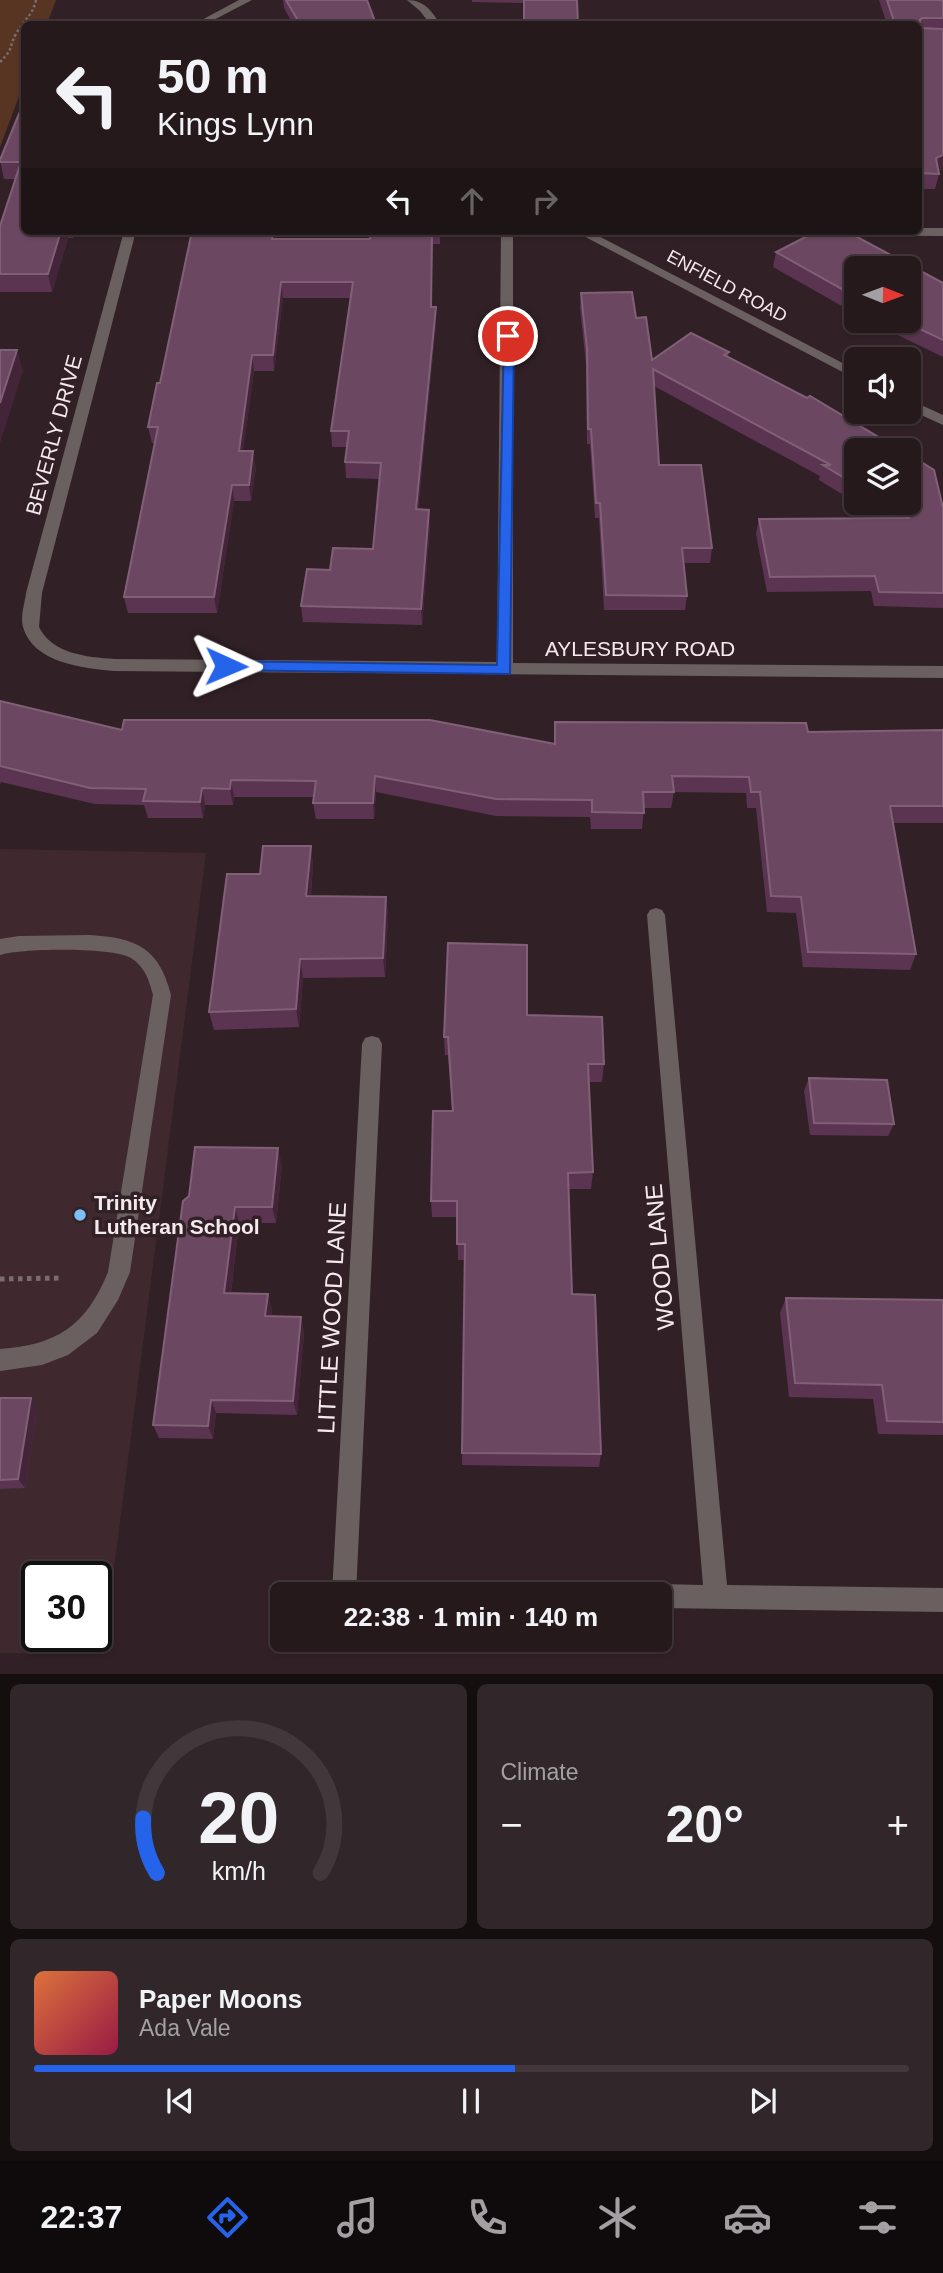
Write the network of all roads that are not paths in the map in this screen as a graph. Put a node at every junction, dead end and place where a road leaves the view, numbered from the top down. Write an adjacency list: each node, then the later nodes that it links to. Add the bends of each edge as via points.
1 (247, 0): 3 (street)
2 (412, 0): 4 (street)
3 (205, 21)
4 (433, 21)
5 (922, 232): 6 (street)
6 (943, 232)
7 (129, 235): 13 (street, BEVERLY DRIVE, via 34,593 31,627)
8 (507, 235): 14 (street)
9 (588, 235): 10 (street, ENFIELD ROAD)
10 (844, 369)
11 (921, 409): 12 (street)
12 (943, 421)
13 (46, 647): 14 (street, AYLESBURY ROAD, via 79,662 114,665)
14 (505, 670): 15 (street, AYLESBURY ROAD)
15 (943, 672)
16 (656, 915): 21 (street, WOOD LANE)
17 (0, 947): 19 (street, via 124,946 152,964 162,995 119,1272 110,1298 94,1322 71,1341 44,1354)
18 (372, 1044): 20 (street, LITTLE WOOD LANE)
19 (0, 1360)
20 (345, 1582)
21 (716, 1595): 22 (street); 23 (street)
22 (672, 1596)
23 (943, 1600)

